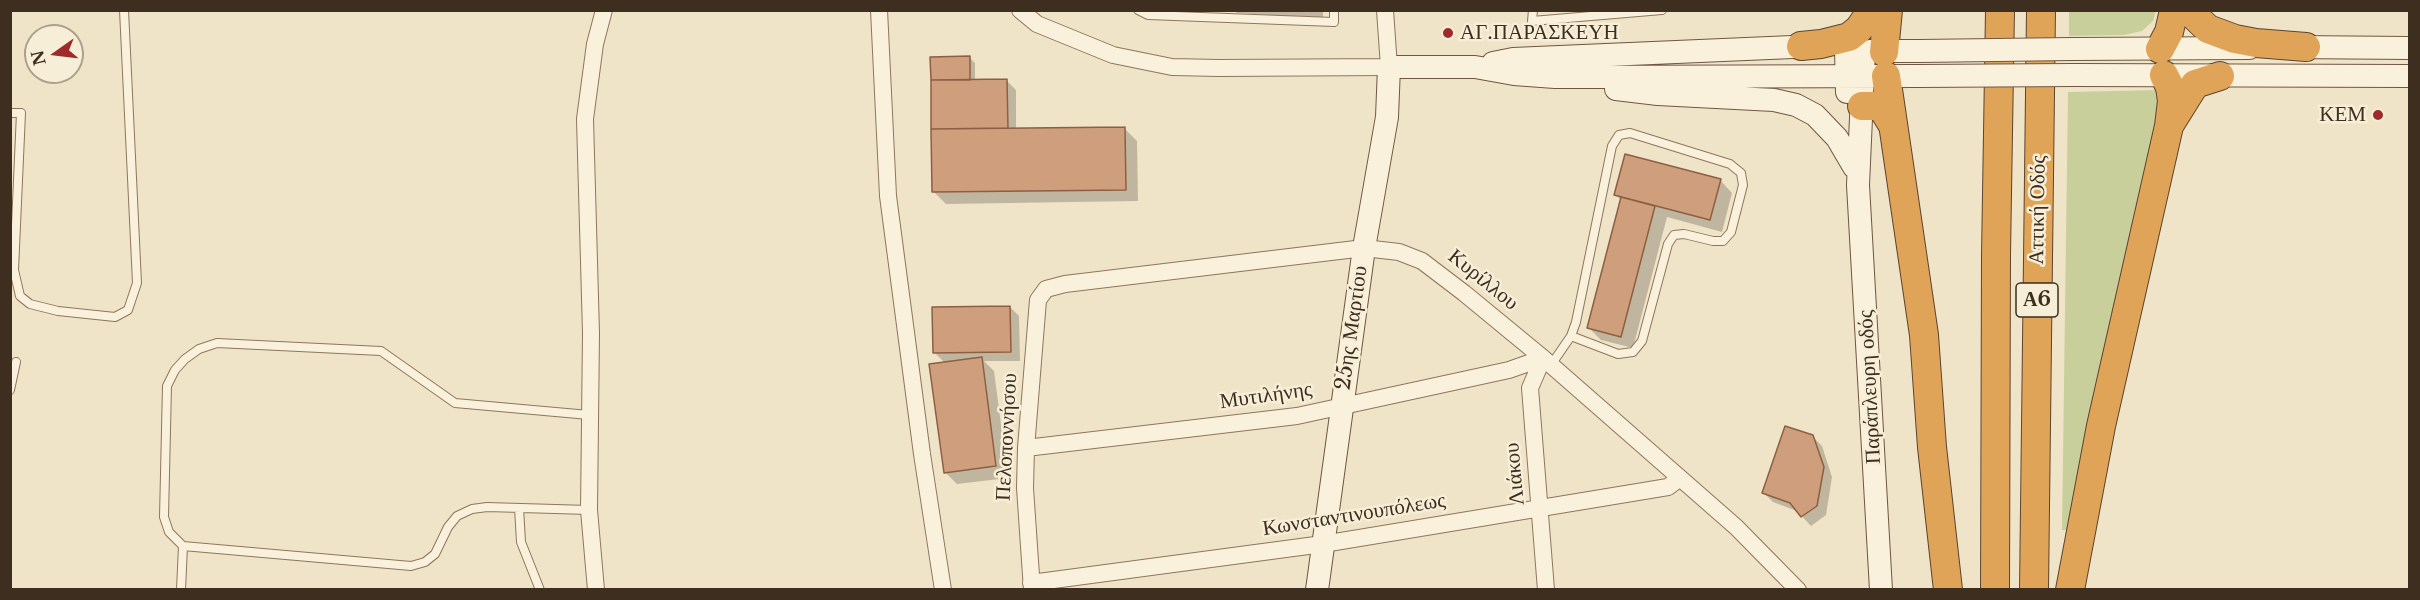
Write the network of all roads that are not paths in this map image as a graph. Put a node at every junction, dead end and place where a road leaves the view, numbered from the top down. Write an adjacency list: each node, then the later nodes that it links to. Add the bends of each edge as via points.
1 (124, 10): 27 (lane, via 137,284 128,310 115,317 58,311 30,304 20,296 14,270 21,114)
2 (604, 10): 38 (street, via 595,44 585,119 591,333)
3 (879, 10): 51 (street, via 888,196)
4 (1020, 10): 21 (street, via 1037,24 1113,55 1172,67)
5 (1138, 10): 6 (lane, via 1148,15 1334,22)
6 (1334, 10)
7 (1385, 10): 21 (street)
8 (1533, 10): 9 (lane, via 1532,21)
9 (1662, 10)
10 (1872, 10): 16 (highway, via 1849,36)
11 (1888, 10): 20 (highway)
12 (2000, 10): 56 (highway, Αττική Οδός / Α6)
13 (2041, 10): 57 (highway, Αττική Οδός / Α6)
14 (2174, 10): 19 (highway)
15 (2188, 10): 17 (highway, via 2208,29 2227,36 2256,43)
16 (1801, 46): 20 (street); 22 (street, via 1513,59)
17 (2306, 46): 18 (street); 19 (street)
18 (2409, 48)
19 (2158, 62): 20 (street, bridge, via 2115,75 1918,76); 20 (street, bridge, via 2122,49 2072,49 1919,51); 23 (street); 29 (highway, via 2170,87)
20 (1865, 64): 25 (street); 26 (street, Παράπλευρη οδός); 28 (highway); 30 (street, Παράπλευρη οδός, via 1848,136)
21 (1389, 67): 22 (street); 31 (street, 25ης Μαρτίου, via 1387,117)
22 (1475, 67): 25 (street)
23 (2220, 76): 24 (street); 29 (highway, via 2195,84)
24 (2409, 76)
25 (1555, 77): 30 (street, via 1613,89 1774,100 1796,105 1815,115 1837,138)
26 (1862, 106): 28 (highway, via 1878,106); 30 (street, Παράπλευρη οδός)
27 (10, 112)
28 (1892, 124): 55 (highway, via 1924,335)
29 (2169, 126): 58 (highway)
30 (1856, 176): 54 (street, Παράπλευρη οδός)
31 (1364, 248): 32 (street, Κυρίλλου); 35 (street, Κυρίλλου, via 1399,252 1422,261); 37 (street, 25ης Μαρτίου)
32 (1046, 289): 39 (street, Πελοποννήσου, via 1038,300)
33 (1571, 336): 33 (lane, via 1612,146 1619,135 1630,133 1730,164 1741,173 1743,185 1731,232 1723,241 1684,234 1674,235 1668,244 1642,342 1633,352 1618,354); 35 (lane)
34 (16, 362): 36 (lane)
35 (1547, 362): 37 (street, Μυτιλήνης); 40 (street, Κυρίλλου); 41 (street, Λιάκου, via 1530,388)
36 (10, 390)
37 (1341, 406): 39 (street, Μυτιλήνης, via 1297,417); 44 (street, 25ης Μαρτίου)
38 (589, 415): 43 (street); 45 (lane, via 455,403 381,351 217,343 185,359 167,386 164,517 169,532)
39 (1026, 448): 46 (street, Πελοποννήσου)
40 (1680, 478): 41 (street, Κωνσταντινουπόλεως, via 1668,487); 47 (street, Κυρίλλου)
41 (1541, 507): 44 (street, Κωνσταντινουπόλεως); 53 (street, Λιάκου)
42 (519, 508): 43 (lane); 45 (lane, via 487,507 457,516 435,554 411,566); 49 (lane, via 521,542)
43 (589, 510): 50 (street)
44 (1323, 544): 46 (street, Κωνσταντινουπόλεως); 52 (street, 25ης Μαρτίου)
45 (183, 546): 48 (lane)
46 (1031, 586)
47 (1798, 589)
48 (181, 590)
49 (540, 590)
50 (596, 590)
51 (943, 590)
52 (1317, 590)
53 (1546, 590)
54 (1881, 590)
55 (1948, 590)
56 (1995, 590)
57 (2034, 590)
58 (2070, 590)

